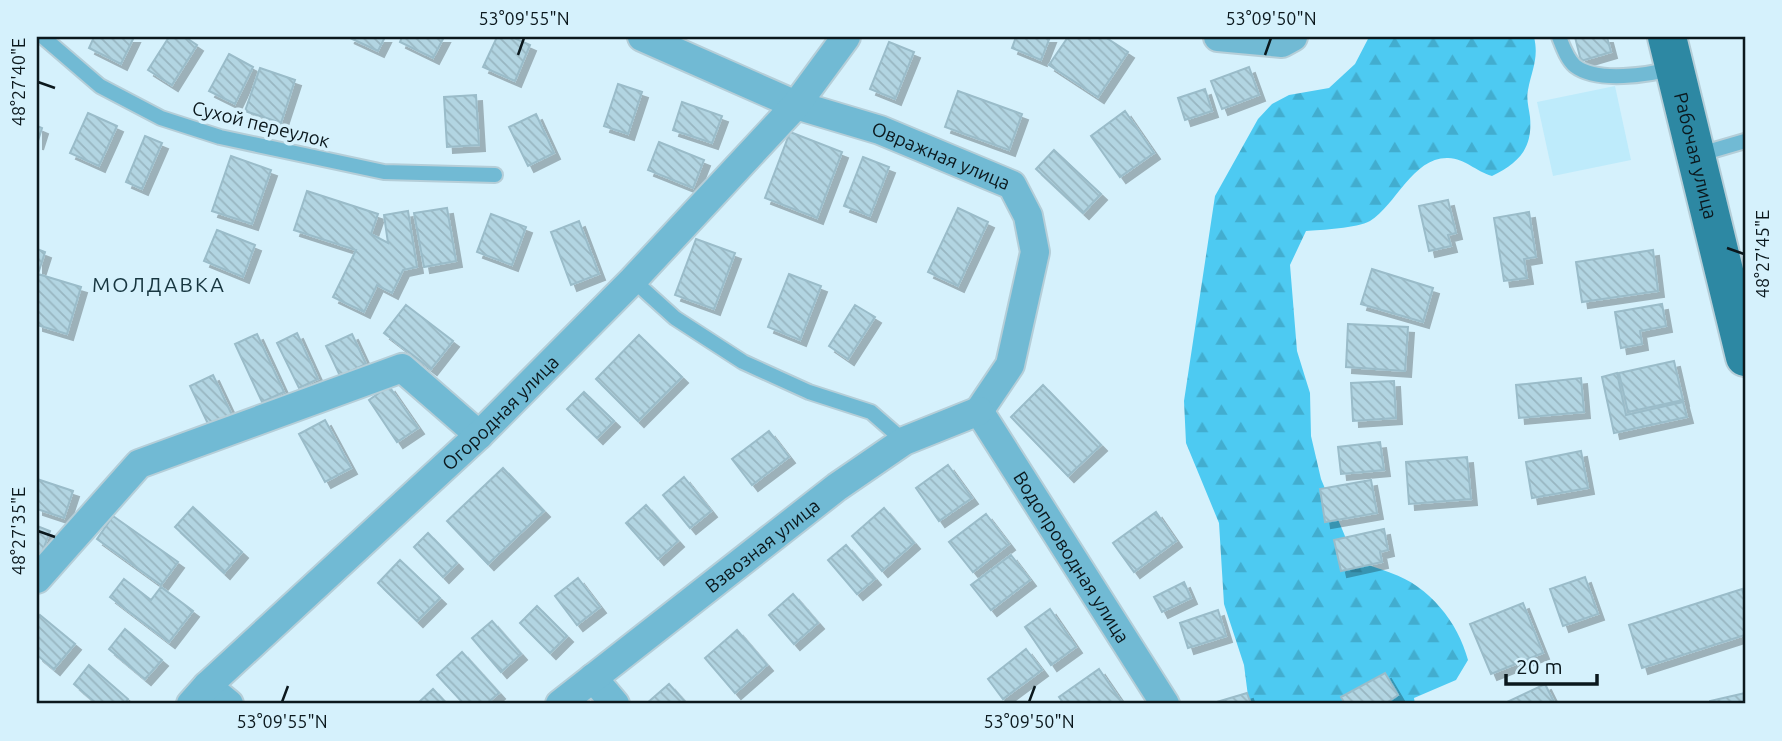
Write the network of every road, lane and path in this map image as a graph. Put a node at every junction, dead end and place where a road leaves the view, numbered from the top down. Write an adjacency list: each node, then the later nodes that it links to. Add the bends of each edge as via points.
1 (43, 37): 11 (lane, Сухой переулок, via 100,86 161,118 220,137 384,172)
2 (642, 37): 8 (street, Овражная улица)
3 (846, 37): 8 (street, Огородная улица)
4 (1218, 37): 5 (street, via 1282,43)
5 (1293, 37)
6 (1559, 37): 7 (lane, via 1573,64 1584,72 1647,75)
7 (1671, 52): 10 (main road, Рабочая улица)
8 (796, 105): 12 (street, Огородная улица); 14 (street, Овражная улица, via 880,130 1012,185 1028,216 1035,252 1010,365)
9 (1745, 141): 10 (lane)
10 (1696, 155): 13 (main road, Рабочая улица)
11 (495, 175)
12 (633, 280): 15 (street, Огородная улица); 16 (lane, via 676,318 743,362 809,392 871,412)
13 (1745, 357)
14 (979, 411): 16 (street, Взвозная улица); 23 (street, Водопроводная улица)
15 (478, 435): 17 (street, via 402,368 139,464); 19 (street, Огородная улица)
16 (904, 441): 18 (street, Взвозная улица, via 837,487)
17 (37, 579)
18 (593, 678): 21 (street, Взвозная улица); 22 (street)
19 (199, 695): 20 (street)
20 (229, 704)
21 (560, 704)
22 (615, 704)
23 (1165, 704)

